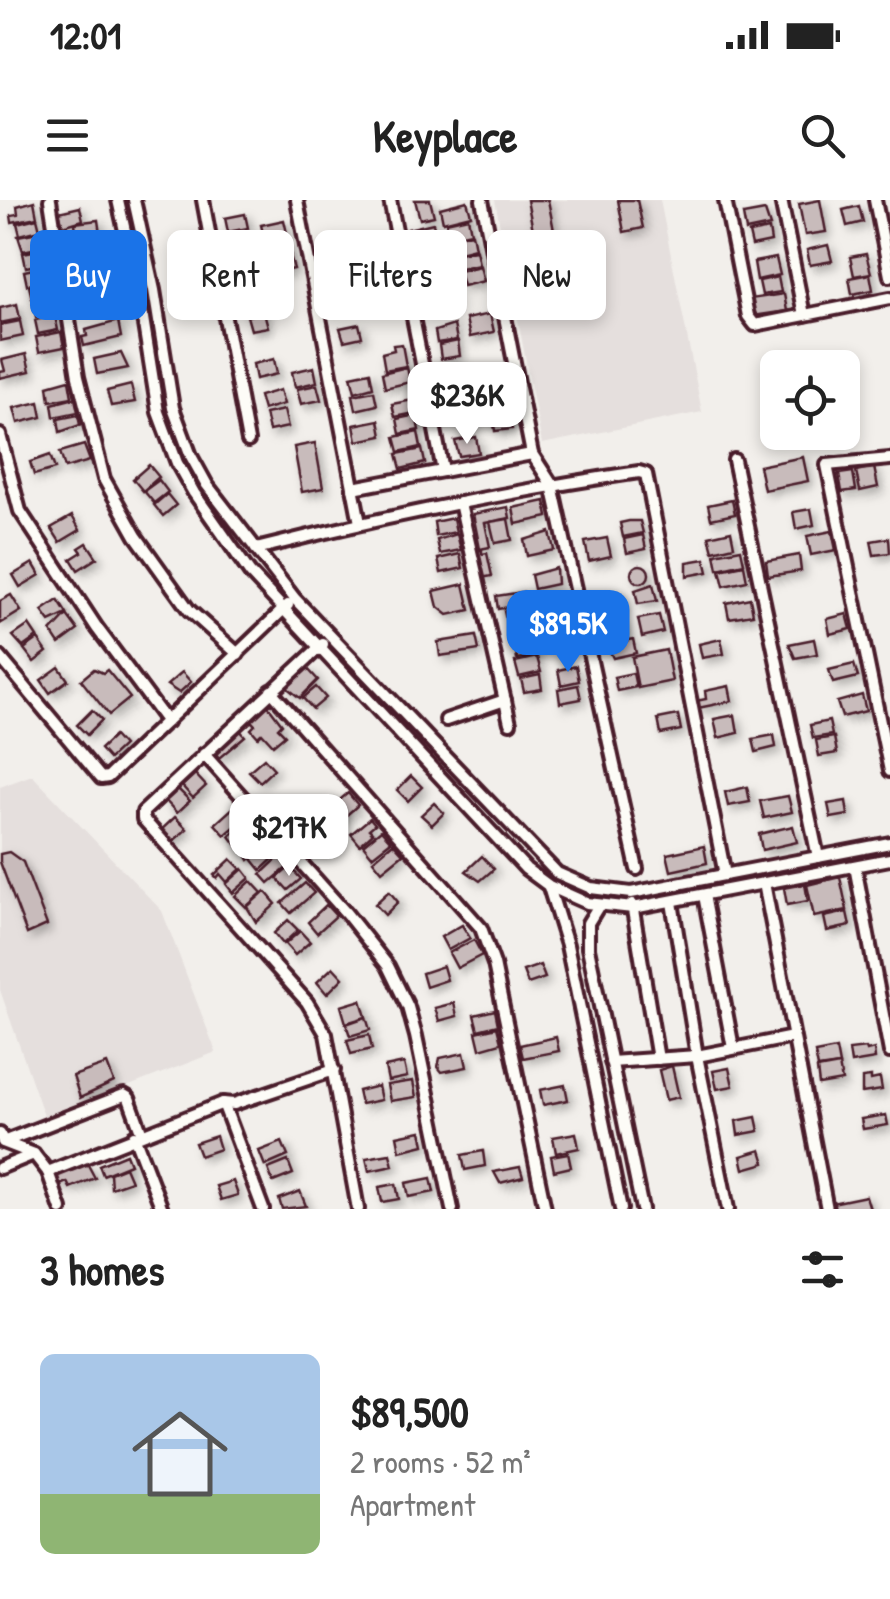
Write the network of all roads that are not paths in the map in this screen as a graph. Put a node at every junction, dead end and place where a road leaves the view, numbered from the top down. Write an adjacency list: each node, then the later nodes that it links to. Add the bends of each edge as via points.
1 (50, 200): 29 (street, via 78,376 104,479 188,610)
2 (118, 200): 26 (street, via 165,434 194,493)
3 (134, 200): 24 (street, via 180,429 207,485)
4 (203, 200): 15 (street)
5 (297, 200): 21 (street)
6 (390, 200): 19 (street)
7 (482, 200): 16 (street)
8 (725, 200): 13 (street, via 750,322)
9 (781, 200): 13 (street)
10 (875, 200): 11 (street)
11 (890, 276)
12 (890, 298): 13 (street)
13 (804, 314)
14 (0, 435): 34 (street, via 20,511)
15 (248, 441)
16 (532, 454): 19 (street); 20 (street)
17 (890, 459): 37 (street, via 827,465)
18 (734, 460): 39 (street)
19 (443, 471): 21 (street)
20 (552, 485): 22 (street); 42 (street); 43 (street, via 639,472 649,479)
21 (353, 488): 23 (street)
22 (460, 502): 23 (street); 32 (street)
23 (360, 523): 24 (street)
24 (256, 549): 25 (street)
25 (295, 598): 26 (street); 27 (street)
26 (284, 609): 28 (street); 29 (street)
27 (330, 636): 28 (street); 46 (street, via 557,873 591,888)
28 (319, 647): 31 (street); 45 (street)
29 (238, 654): 34 (street)
30 (0, 657): 34 (street, via 101,778)
31 (272, 692): 36 (street); 69 (street, via 481,928)
32 (505, 700): 33 (street); 35 (street)
33 (446, 720)
34 (166, 722)
35 (510, 723)
36 (204, 754): 57 (street, via 143,819 307,1002 326,1034); 68 (street, via 388,966 416,1036)
37 (890, 771)
38 (890, 843): 39 (street)
39 (818, 857): 43 (street)
40 (890, 859): 41 (street)
41 (855, 866): 44 (street); 53 (street)
42 (638, 869)
43 (725, 875): 46 (street)
44 (764, 883): 47 (street); 51 (street)
45 (549, 886): 49 (street); 70 (street)
46 (630, 893): 50 (street)
47 (704, 895): 48 (street); 52 (street)
48 (672, 902): 50 (street); 54 (street)
49 (599, 905): 50 (street); 56 (street, via 586,930)
50 (633, 908): 55 (street)
51 (794, 1037): 52 (street); 73 (street)
52 (732, 1048): 54 (street)
53 (890, 1052)
54 (697, 1056): 55 (street); 72 (street)
55 (658, 1059): 56 (street)
56 (610, 1062): 71 (street)
57 (334, 1070): 58 (street); 67 (street)
58 (223, 1104): 59 (street); 66 (street)
59 (138, 1135): 60 (street, via 124,1095); 63 (street); 65 (street)
60 (2, 1138): 61 (street)
61 (34, 1154): 62 (street); 63 (street)
62 (0, 1168)
63 (48, 1172): 64 (street)
64 (60, 1209)
65 (162, 1209)
66 (263, 1209)
67 (358, 1209)
68 (452, 1209)
69 (544, 1209)
70 (621, 1209)
71 (642, 1209)
72 (728, 1209)
73 (827, 1209)

